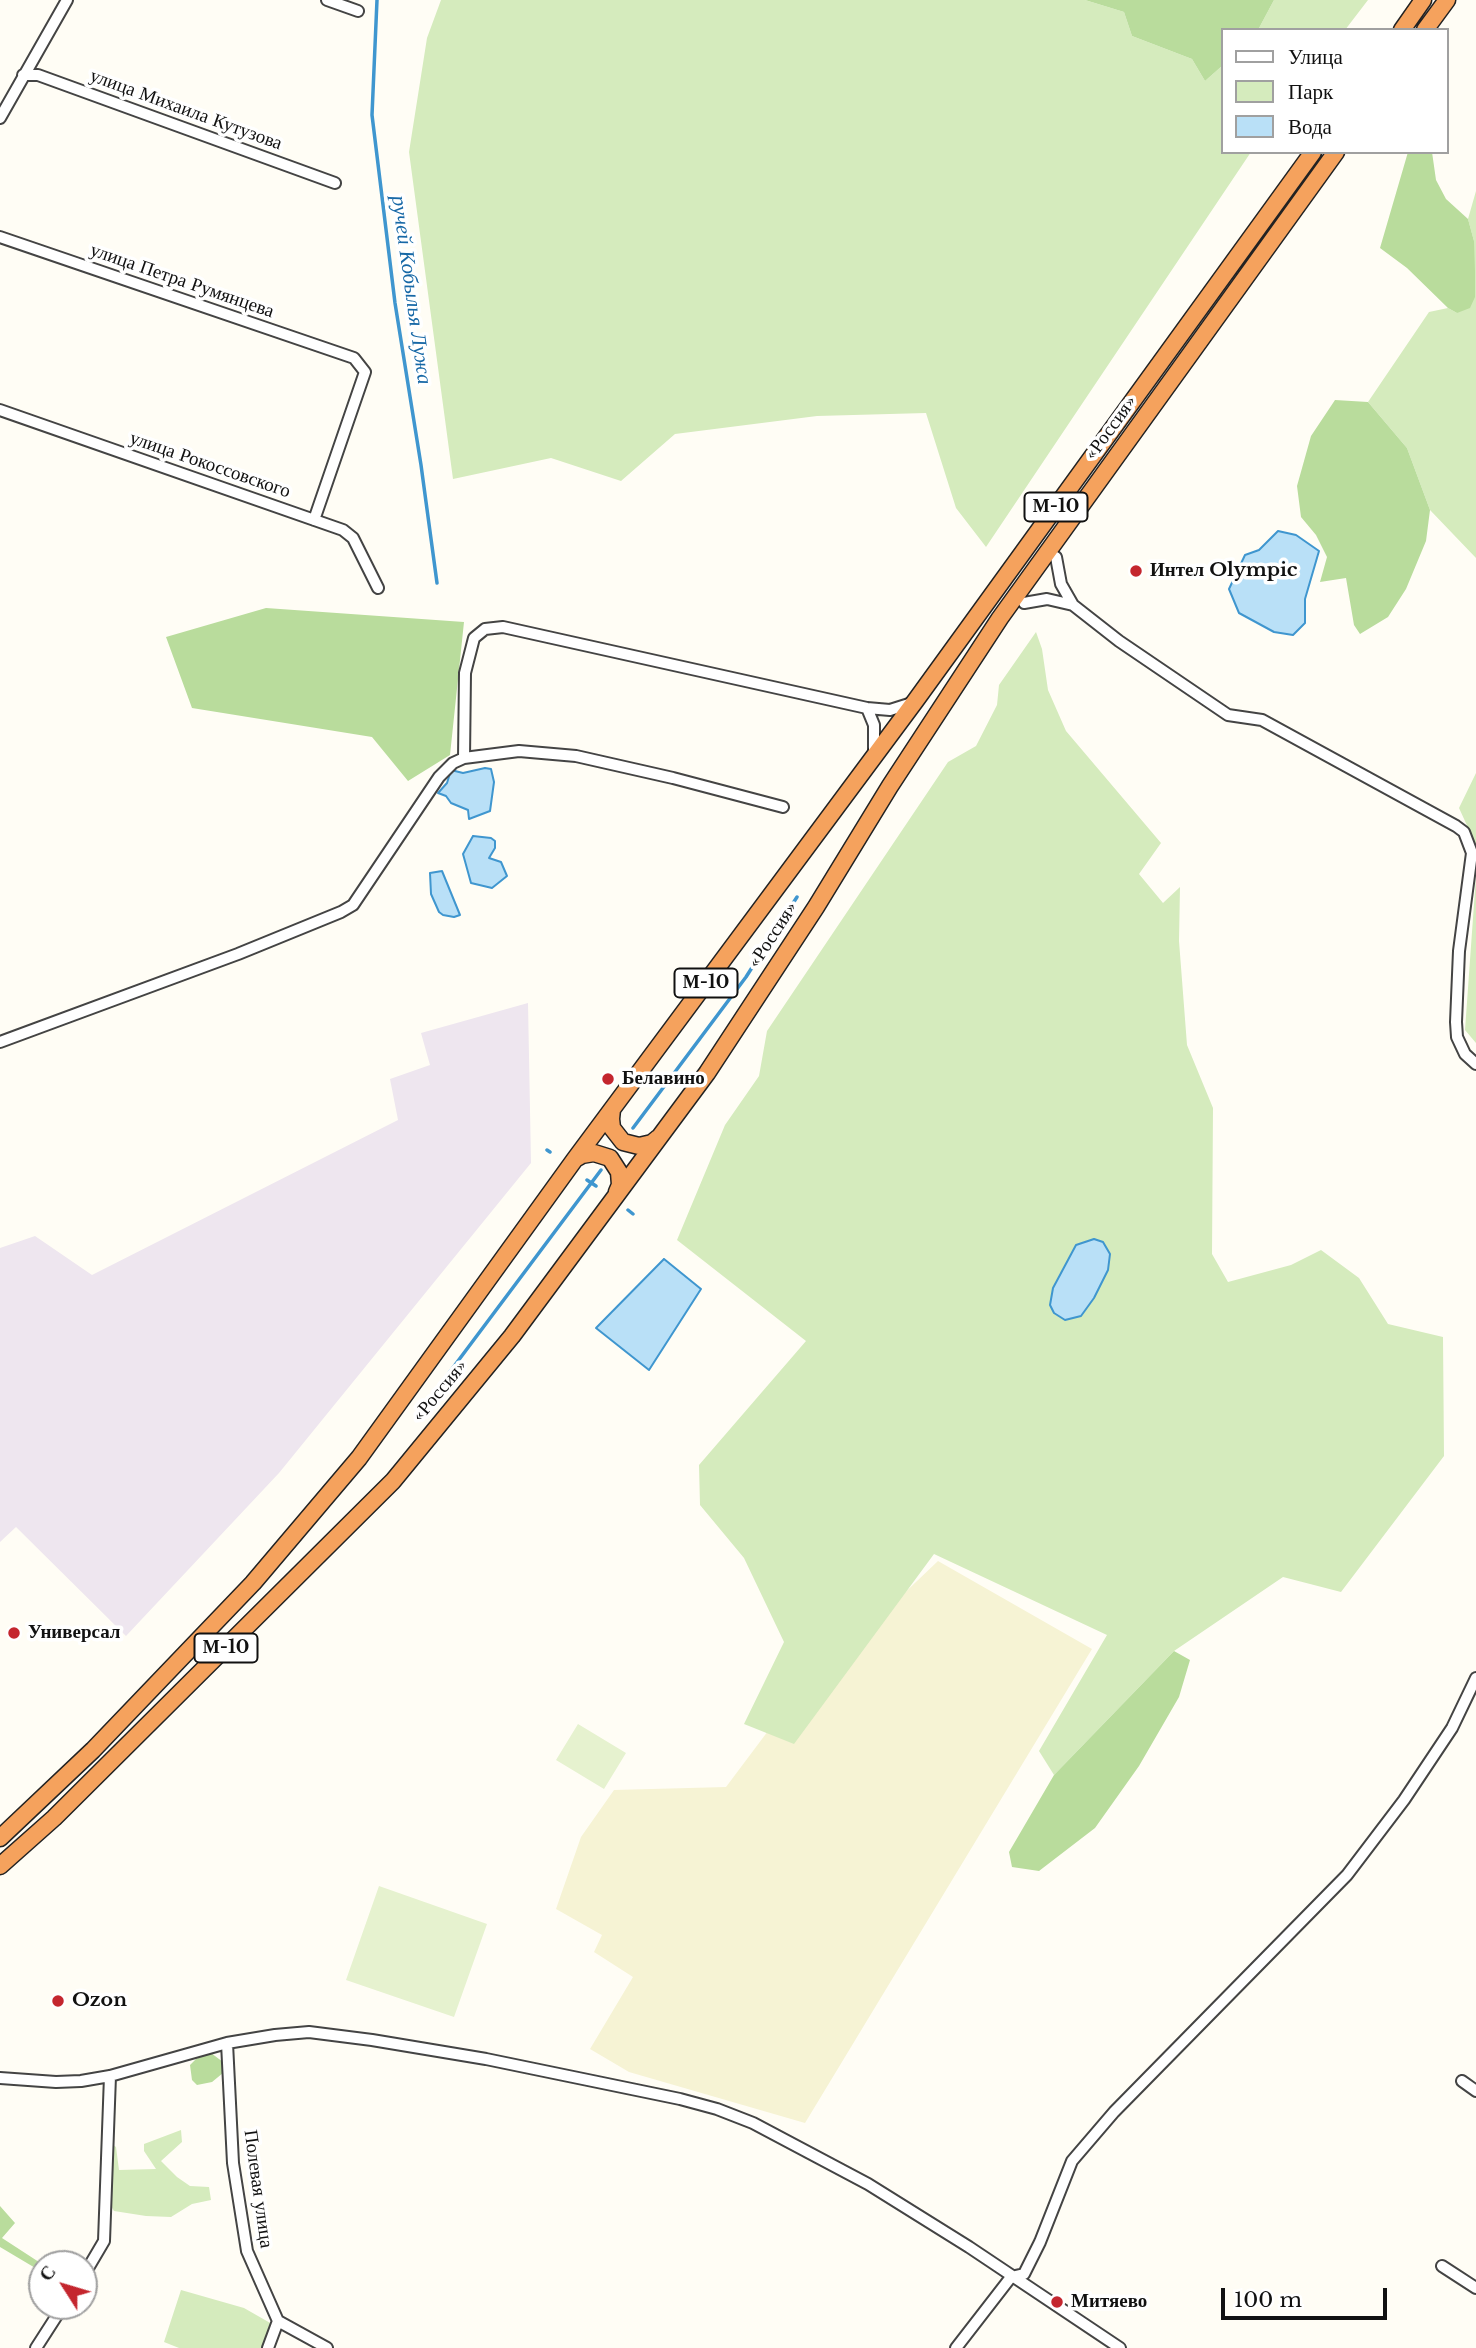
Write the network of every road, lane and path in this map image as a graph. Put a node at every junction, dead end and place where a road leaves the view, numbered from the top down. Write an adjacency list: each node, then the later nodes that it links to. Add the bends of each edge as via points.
1 (67, 0): 8 (street)
2 (327, 0): 5 (street)
3 (1423, 0): 6 (highway)
4 (1447, 0): 7 (highway)
5 (358, 10)
6 (1403, 28)
7 (1426, 28)
8 (23, 75): 9 (street); 12 (street, улица Михаила Кутузова, via 38,75)
9 (0, 118)
10 (1312, 154): 21 (highway, «Россия» / М-10)
11 (1335, 154): 15 (highway, «Россия» / М-10)
12 (335, 183)
13 (0, 237): 16 (street, улица Петра Румянцева, via 354,358 365,372)
14 (0, 410): 16 (street, улица Рокоссовского)
15 (1076, 513): 17 (highway); 25 (highway, «Россия» / М-10, via 1000,618)
16 (314, 520): 18 (street, улица Рокоссовского, via 353,538)
17 (1056, 557): 19 (highway); 20 (street, via 1061,584)
18 (378, 588)
19 (1024, 603): 20 (street, via 1047,599); 25 (highway, via 913,768)
20 (1073, 605): 28 (street, via 1228,715 1262,720 1464,832 1472,853 1459,951 1456,1022 1465,1054)
21 (916, 700): 22 (street, via 896,709); 24 (highway, «Россия» / М-10)
22 (867, 708): 23 (street, via 503,627 485,629 474,638 465,673); 24 (street, via 875,731)
23 (464, 758): 26 (street, via 519,751 576,756); 27 (street, via 439,777 353,905 238,954)
24 (871, 762): 29 (highway, «Россия» / М-10)
25 (890, 786): 30 (highway, «Россия» / М-10, via 779,965)
26 (783, 807)
27 (0, 1042)
28 (1476, 1064)
29 (613, 1107): 30 (highway, via 611,1124 623,1142 644,1146); 31 (highway, «Россия» / М-10)
30 (662, 1135): 32 (highway, «Россия» / М-10)
31 (575, 1159): 32 (highway, via 594,1153 610,1158 620,1176); 34 (highway, «Россия» / М-10, via 359,1458 254,1583)
32 (615, 1197): 37 (highway, «Россия» / М-10, via 512,1336 393,1481 54,1818)
33 (1476, 1678): 45 (street, via 1452,1728 1348,1875 1114,2112 1072,2161 1024,2274)
34 (114, 1729): 35 (highway, via 87,1744); 36 (highway, «Россия» / М-10)
35 (0, 1827)
36 (0, 1838)
37 (0, 1866)
38 (227, 2043): 39 (street); 45 (street, via 295,2033 336,2035 486,2059 705,2105 765,2128 868,2184); 48 (street, Полевая улица, via 233,2162 247,2251)
39 (110, 2076): 40 (street, via 63,2082); 43 (street, via 104,2241)
40 (0, 2078)
41 (1462, 2081): 42 (street)
42 (1476, 2091)
43 (98, 2251)
44 (1442, 2266): 46 (street)
45 (1011, 2277): 52 (street); 53 (street)
46 (1476, 2288)
47 (54, 2320): 49 (street)
48 (278, 2320): 50 (street); 51 (street)
49 (36, 2348)
50 (268, 2348)
51 (327, 2348)
52 (956, 2348)
53 (1120, 2348)

